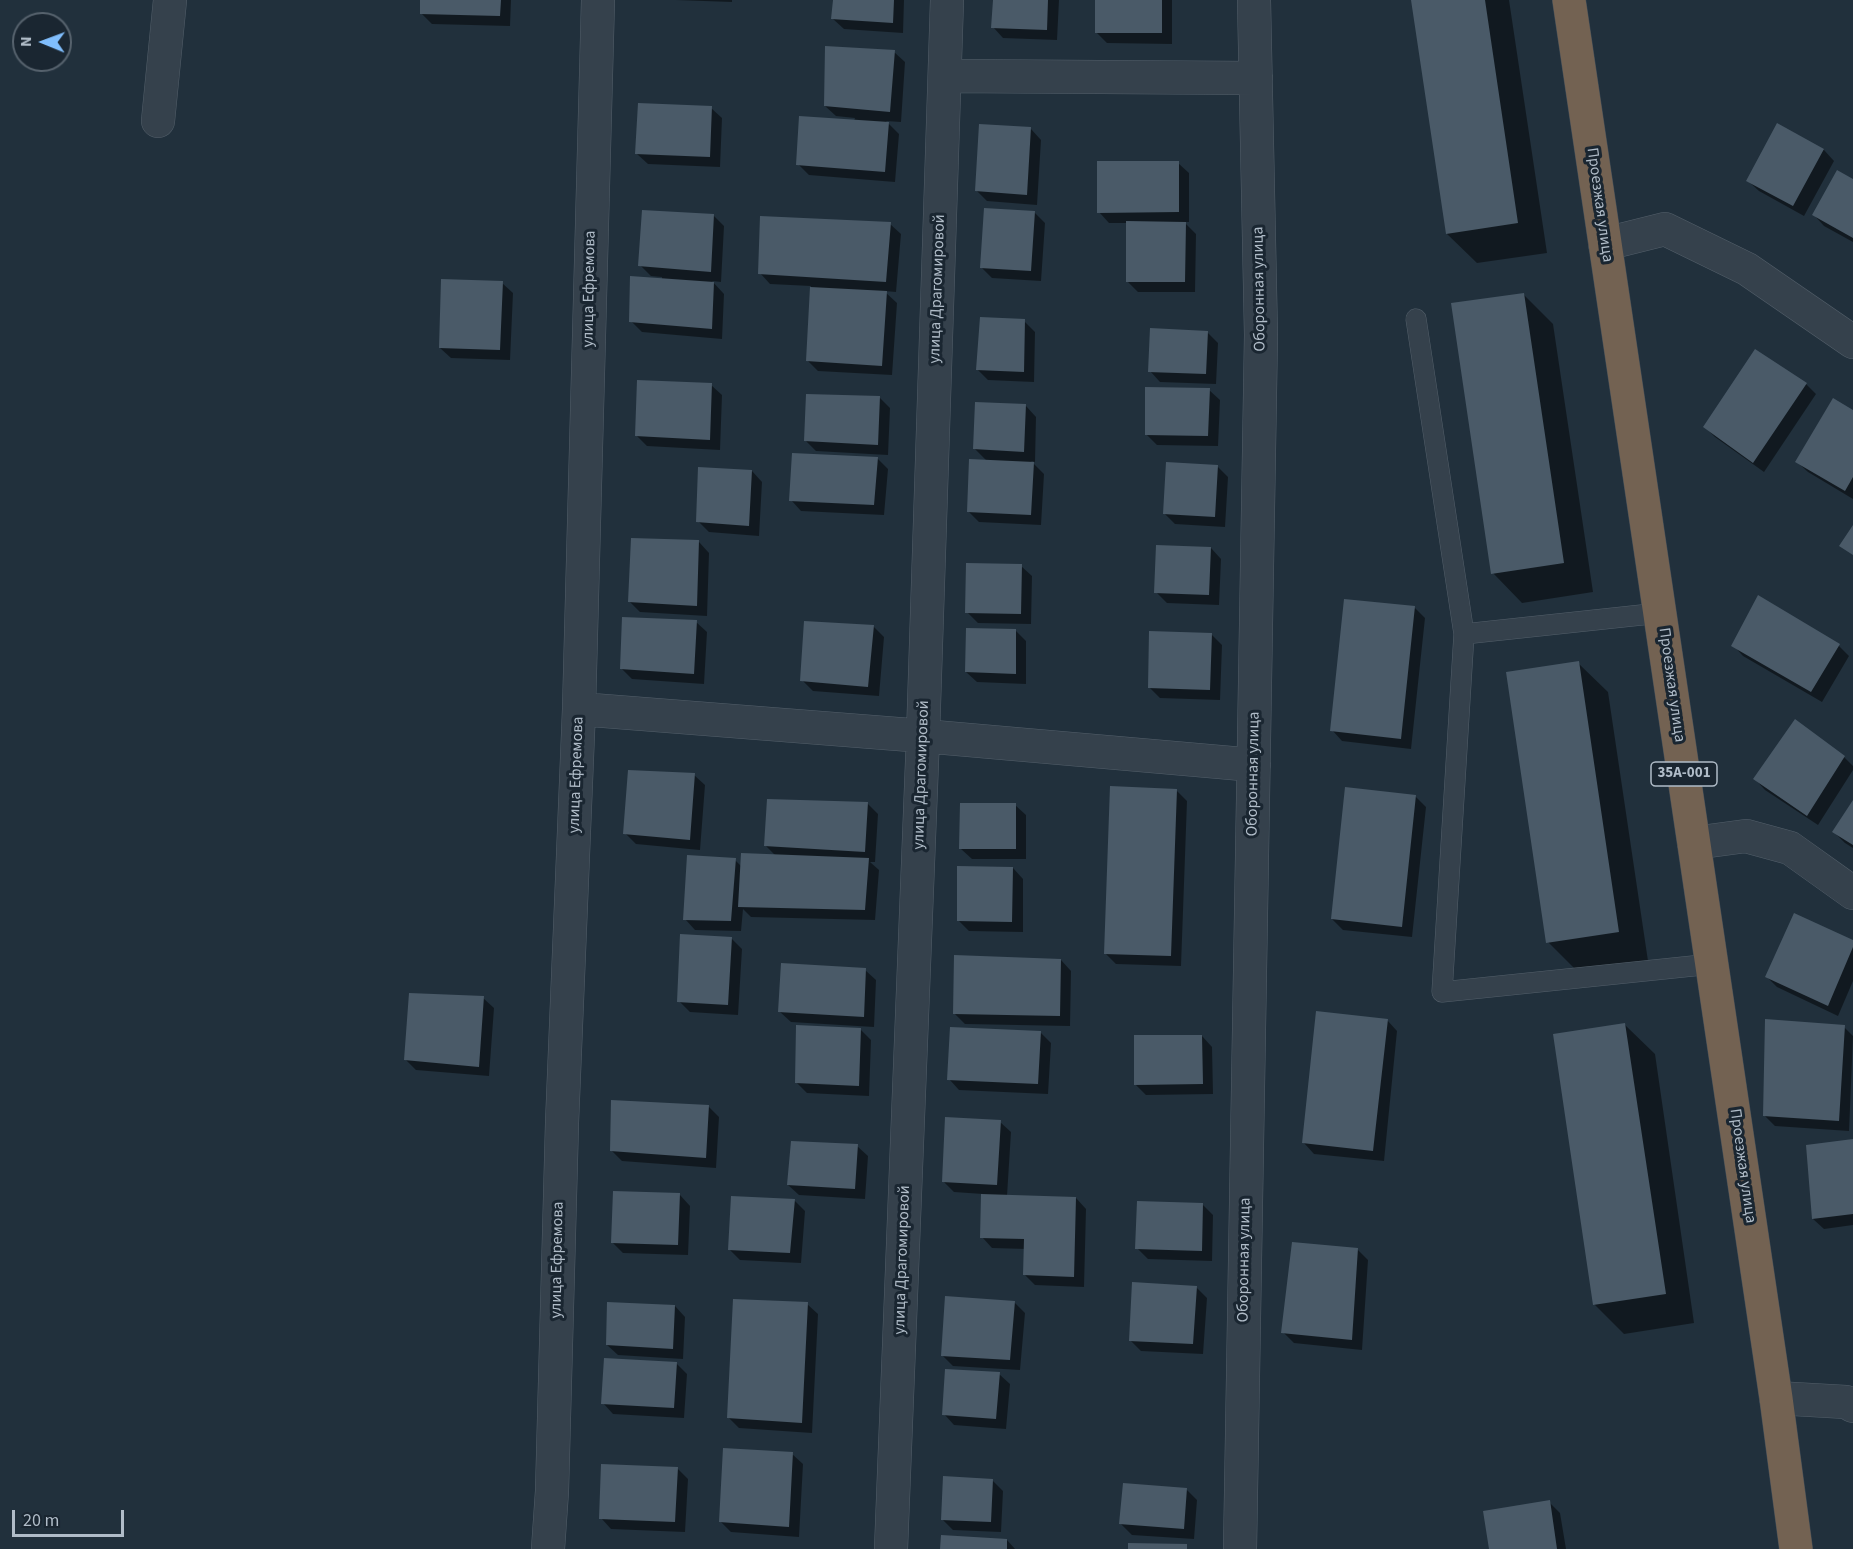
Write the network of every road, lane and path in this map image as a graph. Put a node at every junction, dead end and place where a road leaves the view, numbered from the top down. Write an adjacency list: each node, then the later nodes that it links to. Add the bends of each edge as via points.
1 (170, 0): 8 (street)
2 (598, 0): 14 (street, улица Ефремова)
3 (947, 0): 6 (street, улица Драгомировой)
4 (1254, 0): 7 (street, Оборонная улица)
5 (1569, 0): 9 (highway, Проезжая улица / 35А-001)
6 (945, 76): 7 (street); 15 (street, улица Драгомировой)
7 (1256, 78): 16 (street, Оборонная улица, via 1261,335)
8 (158, 122)
9 (1605, 244): 11 (street, via 1665,229 1747,269); 12 (highway, Проезжая улица / 35А-001)
10 (1416, 319): 13 (lane)
11 (1853, 342)
12 (1660, 613): 13 (lane); 17 (highway, Проезжая улица / 35А-001)
13 (1464, 634): 19 (lane, via 1442,992)
14 (579, 710): 15 (street); 22 (street, улица Ефремова)
15 (923, 736): 16 (street); 23 (street, улица Драгомировой)
16 (1254, 765): 24 (street, Оборонная улица)
17 (1694, 843): 18 (street, via 1746,836 1790,848); 19 (highway, Проезжая улица / 35А-001)
18 (1853, 893)
19 (1712, 964): 20 (highway, Проезжая улица / 35А-001)
20 (1776, 1398): 21 (street, via 1846,1402); 25 (highway, Проезжая улица / 35А-001)
21 (1853, 1406)
22 (548, 1549)
23 (891, 1549)
24 (1240, 1549)
25 (1796, 1549)

